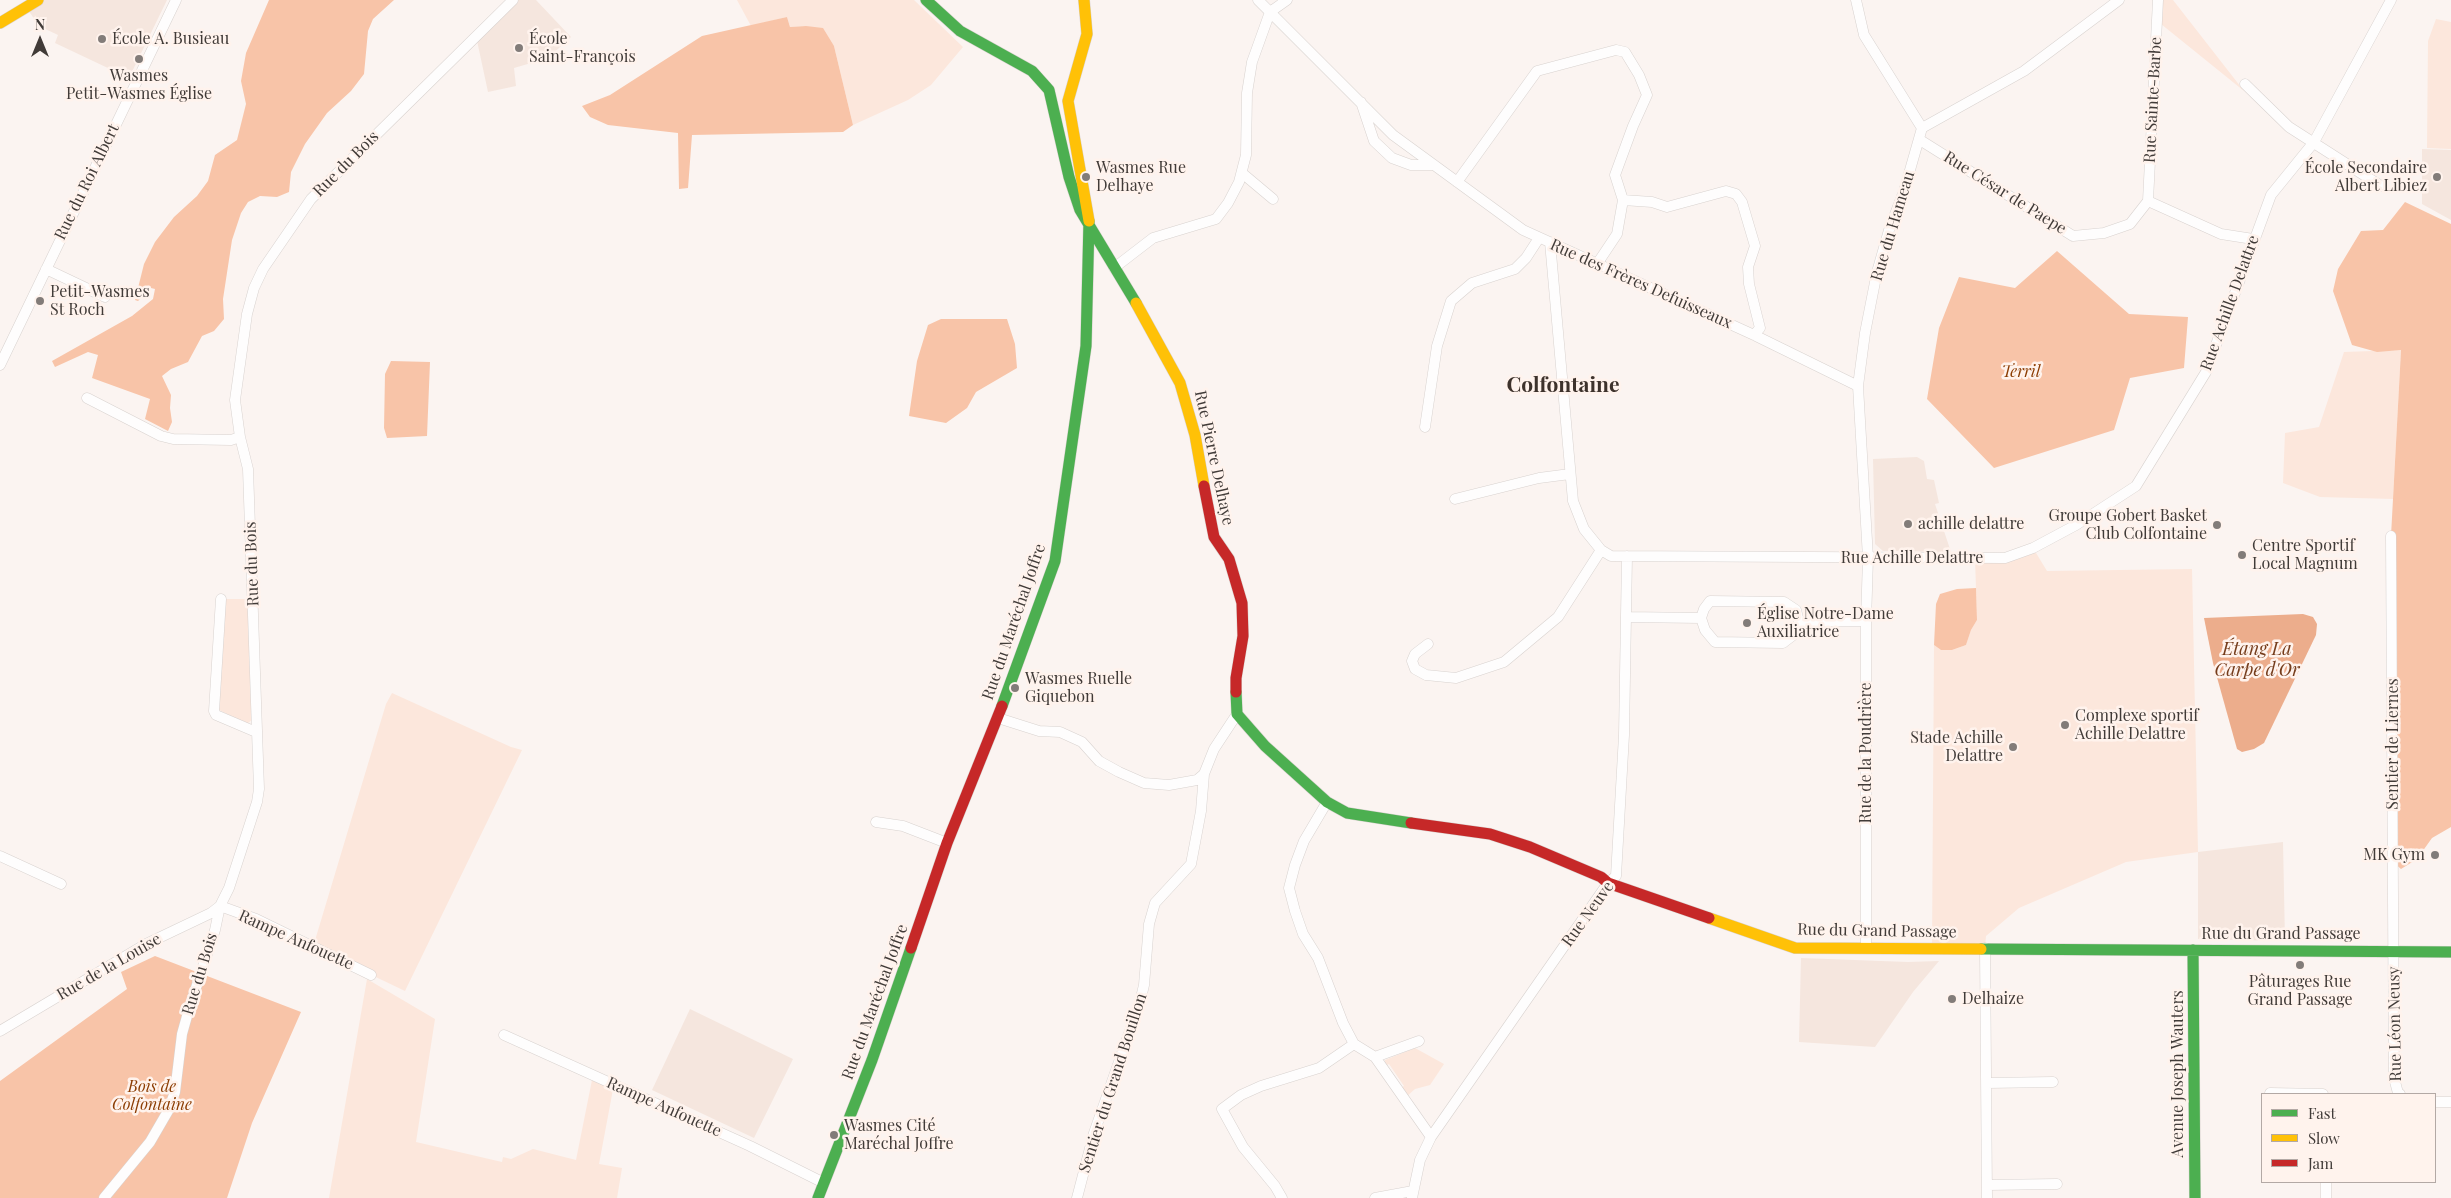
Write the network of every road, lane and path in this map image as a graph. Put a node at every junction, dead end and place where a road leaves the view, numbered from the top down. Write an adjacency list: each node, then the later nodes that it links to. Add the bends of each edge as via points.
1 (38, 0): 13 (street)
2 (176, 0): 32 (street, Rue du Roi Albert)
3 (513, 0): 39 (street, Rue du Bois, via 311,199 263,269 247,314 235,389)
4 (926, 0): 26 (street, Rue Pierre Delhaye, via 960,31 1032,72 1049,90 1069,177 1080,210)
5 (1084, 0): 26 (street, Rue du Maréchal Joffre, via 1087,34 1068,101)
6 (1258, 0): 12 (street, Rue des Frères Defuisseaux)
7 (1287, 0): 12 (street)
8 (1856, 0): 16 (street, via 1864,35)
9 (2119, 0): 16 (street, via 2024,71)
10 (2158, 0): 25 (street, Rue Sainte-Barbe)
11 (2391, 0): 18 (street, Rue Achille Delattre)
12 (1270, 12): 15 (street, Rue des Frères Defuisseaux); 20 (street, via 1252,62)
13 (0, 23)
14 (2245, 84): 18 (street, via 2289,127)
15 (1361, 101): 19 (street, Rue des Frères Defuisseaux, via 1393,135); 19 (street, Rue des Frères Defuisseaux, via 1374,141 1392,158 1411,165)
16 (1922, 128): 17 (street, Rue du Hameau)
17 (1920, 140): 25 (street, Rue César de Paepe, via 2073,236 2104,233 2130,224); 36 (street, Rue du Hameau, via 1877,272)
18 (2314, 142): 22 (street); 28 (street, Rue Achille Delattre, via 2271,195)
19 (1434, 165): 21 (street, Rue des Frères Defuisseaux)
20 (1242, 173): 23 (street); 31 (street, via 1228,203 1216,219 1153,238)
21 (1457, 182): 24 (street, via 1537,70 1616,50 1625,52 1647,96 1615,175); 27 (street, Rue des Frères Defuisseaux)
22 (2381, 186)
23 (1273, 199)
24 (1623, 200): 30 (street, via 1617,234); 34 (street, via 1652,202 1667,207 1726,191 1736,194 1742,202 1755,246 1748,267 1760,328)
25 (2148, 201): 28 (street, via 2221,234)
26 (1090, 227): 31 (street, Rue Pierre Delhaye); 53 (street, Rue du Maréchal Joffre, via 1086,346 1055,561)
27 (1539, 238): 29 (street, Rue des Frères Defuisseaux); 38 (street, via 1515,269 1472,283 1451,300 1437,346)
28 (2253, 239): 45 (street, Rue Achille Delattre, via 2206,372 2136,486 2076,525 2033,548 2005,558)
29 (1550, 242): 30 (street, Rue des Frères Defuisseaux); 40 (street)
30 (1597, 264): 34 (street, Rue des Frères Defuisseaux)
31 (1114, 268): 52 (street, Rue Pierre Delhaye, via 1180,383 1195,435 1214,536 1229,559 1237,580 1242,603 1243,636 1236,678)
32 (46, 269): 33 (street); 35 (street, Rue du Roi Albert)
33 (105, 296)
34 (1754, 335): 36 (street, Rue des Frères Defuisseaux)
35 (0, 365)
36 (1858, 386): 45 (street, Rue du Hameau)
37 (87, 398): 39 (street, via 161,436 231,440)
38 (1425, 427)
39 (240, 437): 54 (street, Rue du Bois, via 248,469)
40 (1570, 474): 41 (street); 43 (street, via 1573,501 1584,529)
41 (1455, 499)
42 (2391, 536): 66 (street, Sentier de Liernes)
43 (1601, 550): 44 (street, Rue Achille Delattre, via 1611,556); 51 (street, via 1558,617 1504,662 1456,678 1426,675 1415,670 1412,661 1415,654)
44 (1627, 556): 45 (street, Rue Achille Delattre); 47 (street, Rue Neuve)
45 (1868, 558): 49 (street, Rue de la Poudrière)
46 (221, 598): 54 (street, via 214,711 216,715)
47 (1626, 618): 48 (street); 60 (street, Rue Neuve, via 1624,736 1616,876)
48 (1702, 618): 50 (street, via 1710,601 1784,602 1796,610); 50 (street, via 1705,630 1715,642 1783,643 1796,633)
49 (1866, 621): 50 (street); 63 (street, Rue de la Poudrière)
50 (1800, 622)
51 (1428, 644)
52 (1237, 714): 55 (street, Sentier du Grand Bouillon, via 1214,749); 56 (street, Rue du Grand Passage, via 1265,746)
53 (998, 718): 55 (street, via 1039,731 1060,732 1082,742 1099,761 1144,783 1169,785 1197,780); 58 (street, Rue du Maréchal Joffre)
54 (256, 732): 62 (street, Rue du Bois, via 258,802)
55 (1204, 774): 87 (street, Sentier du Grand Bouillon, via 1191,864 1155,903 1149,924 1140,1002 1094,1133)
56 (1327, 802): 60 (street, Rue du Grand Passage, via 1347,813 1444,830 1490,834 1530,847 1601,877); 72 (street, via 1304,841 1289,888 1303,934 1318,958)
57 (876, 822): 58 (street, via 903,826)
58 (947, 844): 80 (street, Rue du Maréchal Joffre, via 878,1044)
59 (0, 856): 61 (street)
60 (1608, 883): 63 (street, Rue du Grand Passage, via 1794,948); 79 (street, Rue Neuve)
61 (61, 884)
62 (220, 906): 68 (street, Rampe Anfouette, via 256,919); 69 (street, Rue de la Louise, via 146,944); 85 (street, Rue du Bois, via 182,1034 176,1092 150,1142)
63 (1866, 947): 64 (street, Rue du Grand Passage)
64 (1985, 948): 65 (street, Rue du Grand Passage); 75 (street)
65 (2193, 950): 66 (street, Rue du Grand Passage); 91 (street, Avenue Joseph Wauters)
66 (2394, 951): 67 (street, Rue du Grand Passage); 76 (street, Rue Léon Neusy, via 2394,1078)
67 (2451, 952)
68 (371, 975)
69 (0, 1031)
70 (504, 1035): 80 (street, Rampe Anfouette, via 733,1138)
71 (1419, 1041): 73 (street)
72 (1354, 1044): 73 (street); 88 (street, via 1319,1068 1261,1086 1222,1109 1244,1147)
73 (1375, 1057): 79 (street)
74 (2053, 1082): 75 (street)
75 (1987, 1083): 83 (street)
76 (2398, 1093)
77 (2436, 1102): 78 (street)
78 (2451, 1102)
79 (1431, 1137): 84 (street, Rue Neuve, via 1420,1160)
80 (824, 1183): 86 (street, Rue du Maréchal Joffre)
81 (2326, 1183): 92 (street)
82 (2057, 1184): 83 (street)
83 (1986, 1185): 90 (street)
84 (1412, 1195): 89 (street)
85 (104, 1198)
86 (818, 1198)
87 (1078, 1198)
88 (1282, 1198)
89 (1375, 1198)
90 (1987, 1198)
91 (2195, 1198)
92 (2326, 1198)

